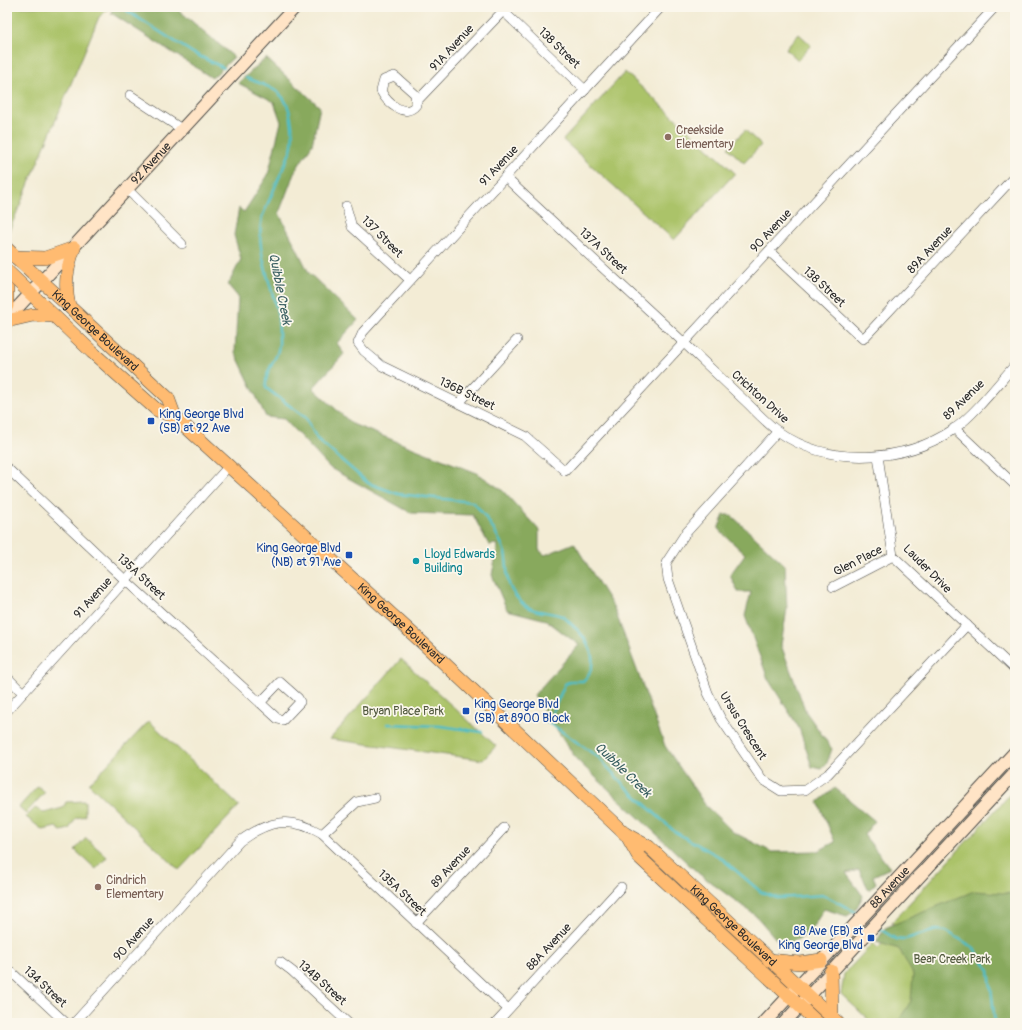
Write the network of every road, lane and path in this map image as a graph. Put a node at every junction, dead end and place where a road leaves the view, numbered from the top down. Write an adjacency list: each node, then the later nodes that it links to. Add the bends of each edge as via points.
1 (295, 7): 8 (main road, 92 Avenue)
2 (661, 7): 5 (street, 91 Avenue)
3 (995, 7): 15 (street, 90 Avenue)
4 (501, 9): 5 (street, 138 Street); 7 (street, 91A Avenue)
5 (585, 90): 10 (street, 91 Avenue)
6 (130, 95): 8 (street)
7 (417, 101)
8 (183, 130): 11 (main road, 92 Avenue)
9 (1015, 176): 26 (street, 89A Avenue)
10 (505, 177): 18 (street, 91 Avenue); 29 (street, 137A Street)
11 (128, 190): 13 (street); 14 (main road, 92 Avenue)
12 (346, 206): 18 (street, 137 Street, via 352,227)
13 (182, 244)
14 (74, 248): 16 (main road, via 45,258); 19 (main road, 92 Avenue); 23 (main road, via 66,272)
15 (769, 251): 26 (street, 138 Street); 29 (street, 90 Avenue)
16 (11, 253): 19 (main road, King George Boulevard)
17 (7, 271): 21 (main road, King George Boulevard)
18 (410, 280): 28 (street, 91 Avenue, via 363,332)
19 (43, 282): 21 (main road, 92 Avenue); 23 (main road, King George Boulevard)
20 (7, 289): 22 (main road)
21 (31, 294): 24 (main road, King George Boulevard); 25 (main road, 92 Avenue)
22 (7, 306)
23 (69, 306): 32 (main road, King George Boulevard, via 168,398)
24 (54, 316): 25 (main road); 32 (main road, King George Boulevard, via 157,410)
25 (7, 320)
26 (863, 339)
27 (517, 340): 31 (street)
28 (358, 343): 31 (street, 136B Street, via 382,366)
29 (684, 343): 34 (street, Crichton Drive); 38 (street, 90 Avenue)
30 (1015, 365): 33 (street, 89 Avenue)
31 (459, 403): 38 (street, 136B Street, via 525,436)
32 (175, 417): 36 (main road, King George Boulevard)
33 (954, 428): 35 (street, 89 Avenue, via 903,452); 39 (street)
34 (778, 431): 35 (street, Crichton Drive, via 804,446 827,453); 43 (street, Ursus Crescent, via 685,534 666,563 668,579 708,693 721,719 762,779 781,791 804,790 828,774)
35 (878, 456): 40 (street, Lauder Drive)
36 (229, 466): 41 (street, 91 Avenue); 55 (main road, King George Boulevard)
37 (7, 468): 41 (street, 135A Street)
38 (564, 471)
39 (1015, 486)
40 (893, 556): 42 (street, Glen Place); 43 (street, Lauder Drive)
41 (125, 580): 46 (street, 91 Avenue); 47 (street, 135A Street)
42 (833, 587)
43 (967, 625): 44 (street, Lauder Drive)
44 (1015, 670)
45 (7, 677): 46 (street)
46 (23, 692): 48 (street, 91 Avenue)
47 (260, 703)
48 (7, 711)
49 (1015, 752): 59 (main road, 88 Avenue)
50 (1015, 773): 62 (main road, 88 Avenue)
51 (375, 798): 54 (street, via 357,802)
52 (266, 825): 54 (street, 135A Street, via 279,822 293,823 308,826); 70 (street, 90 Avenue, via 240,841)
53 (504, 828): 57 (street, 89 Avenue)
54 (322, 834): 57 (street, 135A Street)
55 (625, 834): 58 (main road, King George Boulevard, via 649,847); 64 (main road, King George Boulevard, via 639,857)
56 (621, 886): 67 (street, 88A Avenue)
57 (416, 923): 67 (street, 135A Street)
58 (769, 960): 59 (main road, via 800,963); 63 (main road, King George Boulevard)
59 (821, 960): 63 (main road, 88 Avenue)
60 (280, 962): 71 (street, 134B Street)
61 (7, 968): 69 (street, 134 Street)
62 (831, 971): 65 (main road, 88 Avenue); 68 (main road)
63 (798, 986): 64 (main road, 88 Avenue); 65 (main road, King George Boulevard)
64 (789, 996): 66 (main road, King George Boulevard); 73 (main road, 88 Avenue)
65 (808, 996): 66 (main road, 88 Avenue); 68 (main road, King George Boulevard)
66 (799, 1006): 74 (main road, 88 Avenue); 75 (main road, King George Boulevard)
67 (508, 1009): 72 (street, 88A Avenue)
68 (835, 1020)
69 (66, 1023)
70 (74, 1023)
71 (348, 1023)
72 (496, 1023)
73 (764, 1023)
74 (784, 1023)
75 (818, 1023)

